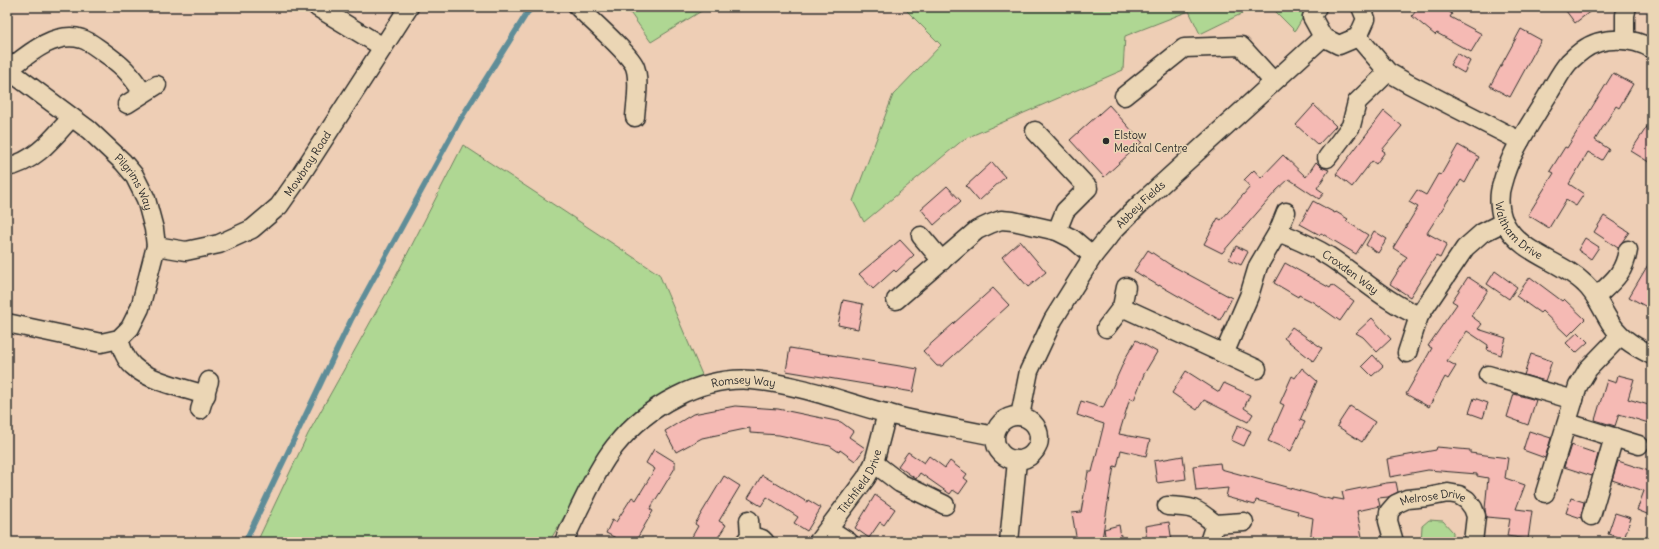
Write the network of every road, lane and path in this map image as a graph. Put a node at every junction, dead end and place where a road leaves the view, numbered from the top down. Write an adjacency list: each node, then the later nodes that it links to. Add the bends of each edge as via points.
1 (317, 7): 10 (street)
2 (409, 7): 10 (street, Mowbray Road)
3 (578, 7): 17 (street, via 635,67)
4 (1317, 7): 7 (street, via 1312,17)
5 (1361, 7): 8 (street, via 1366,19)
6 (1627, 7): 9 (street)
7 (1323, 37): 8 (street, via 1339,45); 14 (street, Abbey Fields)
8 (1358, 37): 13 (street)
9 (1625, 40): 11 (street, Waltham Drive, via 1644,44); 20 (street, Waltham Drive, via 1605,41 1584,49 1569,62)
10 (383, 47): 28 (street, Mowbray Road, via 279,206 252,229 219,244 186,251)
11 (1652, 49)
12 (8, 70): 16 (street, via 45,44 60,38 82,39 124,67 150,89); 18 (street, Pilgrims Way)
13 (1388, 72): 20 (street); 21 (street, via 1357,102 1351,126)
14 (1273, 81): 15 (street, via 1241,46 1184,48); 30 (street, Abbey Fields, via 1141,203)
15 (1124, 96)
16 (127, 104)
17 (635, 117)
18 (71, 118): 22 (street, via 35,155); 28 (street, Pilgrims Way, via 104,143 134,175 146,199)
19 (1035, 131): 25 (street, via 1088,188 1065,211)
20 (1520, 141): 24 (street, Waltham Drive, via 1501,185 1500,206)
21 (1327, 158)
22 (7, 167)
23 (1286, 212): 26 (street)
24 (1504, 222): 33 (street, Waltham Drive, via 1517,239 1532,251 1576,275); 36 (street, via 1482,233 1465,248)
25 (1057, 231): 30 (street); 31 (street, via 1001,220 978,230)
26 (1278, 232): 36 (street, Croxden Way, via 1330,257 1401,308); 42 (street, via 1258,266 1249,296)
27 (921, 236): 31 (street)
28 (156, 246): 40 (street, Pilgrims Way, via 140,308 130,328)
29 (1628, 250): 33 (street, via 1626,265)
30 (1093, 256): 49 (street, Abbey Fields, via 1053,320 1029,371)
31 (942, 261): 34 (street)
32 (1126, 287): 35 (street)
33 (1596, 296): 39 (street, Waltham Drive)
34 (896, 300)
35 (1122, 307): 38 (street); 42 (street)
36 (1419, 316): 41 (street)
37 (7, 324): 40 (street, via 100,343)
38 (1106, 328)
39 (1620, 336): 43 (street, Waltham Drive); 47 (street, via 1588,369 1578,386)
40 (118, 339): 46 (street, via 126,357 134,367 146,375)
41 (1407, 352)
42 (1224, 354): 44 (street)
43 (1652, 355)
44 (1257, 369)
45 (1488, 375): 47 (street)
46 (205, 395)
47 (1574, 400): 50 (street)
48 (886, 413): 51 (street, Romsey Way); 55 (street, Titchfield Drive); 63 (street, Romsey Way, via 788,384 751,380 720,382 698,387 662,405 639,422 616,445 598,471)
49 (1020, 416): 51 (street, via 1006,418 1000,423); 54 (street, via 1033,422 1040,436 1036,450 1031,456)
50 (1568, 423): 52 (street); 56 (street)
51 (994, 436): 54 (street, via 998,451 1010,460)
52 (1614, 438): 53 (street); 59 (street)
53 (1639, 445)
54 (1017, 461): 65 (street)
55 (874, 463): 57 (street, via 900,483); 62 (street, Titchfield Drive, via 866,478)
56 (1545, 493)
57 (945, 506)
58 (1167, 506): 61 (street, via 1189,507 1201,512)
59 (1591, 516)
60 (1244, 522): 61 (street)
61 (1215, 524): 66 (street)
62 (823, 535): 64 (street)
63 (564, 542)
64 (849, 542)
65 (1009, 542)
66 (1209, 542)
67 (1394, 542): 68 (street, Melrose Drive, via 1388,521 1389,512 1396,504 1407,499 1448,493 1460,495 1473,508 1476,516)
68 (1473, 542)

